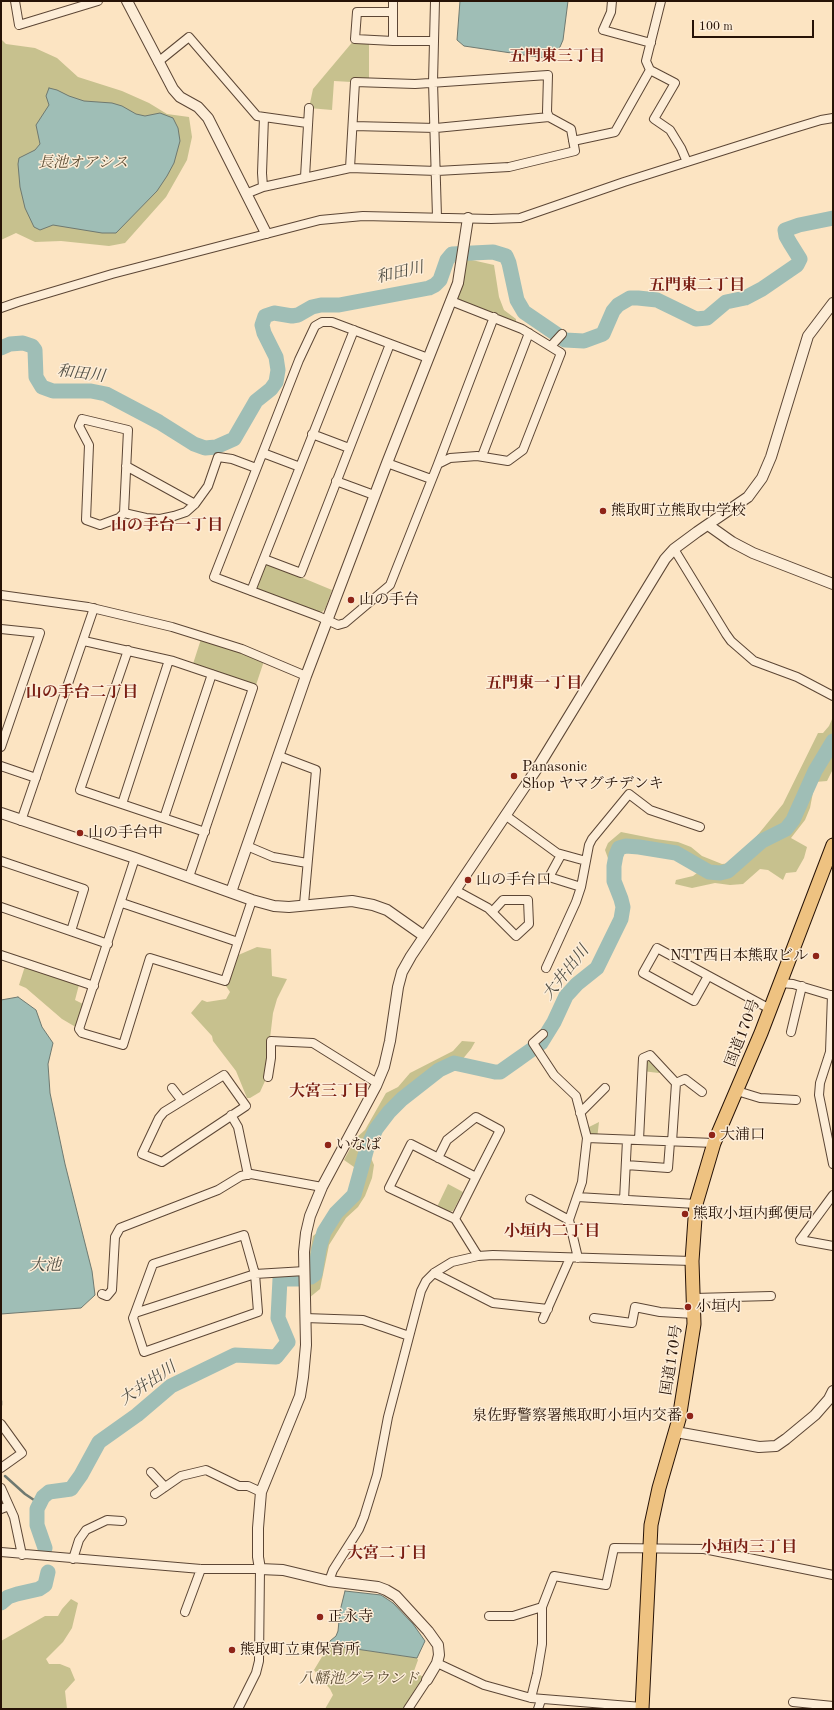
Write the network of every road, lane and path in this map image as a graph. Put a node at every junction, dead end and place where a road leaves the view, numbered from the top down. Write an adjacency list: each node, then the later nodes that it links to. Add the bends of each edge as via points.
1 (16, 1): 2 (street, via 19,24)
2 (98, 1)
3 (127, 1): 12 (street)
4 (394, 1): 8 (street)
5 (435, 1): 10 (street)
6 (612, 1): 11 (street, via 611,12 603,30)
7 (661, 1): 11 (street)
8 (393, 12): 9 (street); 9 (street, via 357,12 355,39)
9 (393, 41): 10 (street)
10 (434, 41): 14 (street)
11 (651, 42): 13 (street, via 646,61)
12 (158, 62): 16 (street, via 189,37 257,116); 28 (street, via 180,97 198,107 208,118)
13 (650, 70): 22 (street, via 615,132); 23 (street, via 675,83 654,120 670,130)
14 (433, 82): 17 (street, via 548,75); 20 (street, via 355,82); 21 (street)
15 (309, 108): 19 (street)
16 (264, 117): 19 (street); 27 (street)
17 (549, 117): 21 (street); 22 (street, via 571,129)
18 (833, 118): 23 (street)
19 (307, 123): 26 (street)
20 (353, 126): 21 (street); 24 (street)
21 (436, 128): 25 (street)
22 (573, 141): 25 (street, via 575,151 509,167)
23 (687, 162): 30 (street, via 520,218)
24 (350, 168): 25 (street); 26 (street)
25 (437, 171): 29 (street)
26 (305, 177): 27 (street)
27 (263, 187): 28 (street)
28 (248, 193): 31 (street)
29 (437, 217): 30 (street); 31 (street, via 333,218)
30 (468, 218): 32 (street, via 458,283)
31 (266, 233): 34 (street, via 98,278)
32 (451, 301): 35 (street); 41 (street)
33 (833, 303): 56 (street, via 808,336 771,457 762,478 748,497)
34 (1, 308)
35 (494, 317): 37 (street); 47 (street)
36 (354, 330): 39 (street); 42 (street); 44 (street, via 332,322 322,322 315,326)
37 (529, 333): 40 (street); 45 (street)
38 (562, 334): 40 (street)
39 (390, 344): 41 (street); 43 (street)
40 (553, 344): 45 (street, via 562,354 524,450 508,461)
41 (428, 358): 46 (street)
42 (312, 434): 43 (street); 49 (street)
43 (349, 448): 52 (street)
44 (262, 453): 49 (street); 50 (street)
45 (482, 456): 47 (street, via 450,458)
46 (387, 463): 51 (street); 53 (street)
47 (438, 464): 51 (street)
48 (126, 466): 54 (street); 55 (street); 55 (street, via 128,430 82,419 79,426 89,445 86,520 100,524 119,518)
49 (300, 467): 58 (street)
50 (256, 468): 54 (street, via 218,457 208,486); 60 (street, via 214,577)
51 (431, 479): 63 (street, via 390,585 345,623 338,625)
52 (336, 481): 53 (street); 58 (street, via 301,573)
53 (374, 495): 63 (street)
54 (195, 504): 55 (street, via 186,512 160,520)
55 (124, 513)
56 (708, 525): 57 (street); 59 (street, via 753,553)
57 (674, 549): 70 (street, via 731,641 754,661 797,677); 77 (street, via 665,559 538,767)
58 (264, 559): 60 (street)
59 (833, 584)
60 (251, 591): 63 (street)
61 (1, 595): 62 (street)
62 (94, 608): 65 (street); 69 (street, via 202,636 242,649)
63 (327, 620): 69 (street)
64 (1, 629): 71 (street, via 40,633)
65 (84, 641): 66 (street); 74 (street)
66 (128, 650): 67 (street); 75 (street, via 80,790)
67 (169, 660): 68 (street); 75 (street)
68 (212, 674): 78 (street); 81 (street, via 252,688)
69 (306, 676): 72 (street)
70 (833, 696)
71 (1, 747)
72 (278, 756): 83 (street); 88 (street, via 316,770)
73 (1, 766): 74 (street)
74 (36, 778): 79 (street)
75 (122, 804): 78 (street)
76 (1, 814): 79 (street)
77 (505, 816): 84 (street); 92 (street)
78 (164, 818): 81 (street)
79 (21, 820): 85 (street)
80 (700, 827): 87 (street, via 650,810 629,794 592,839)
81 (204, 832): 90 (street)
82 (833, 845): 89 (highway, 国道170号)
83 (247, 846): 88 (street, via 273,857); 93 (street)
84 (561, 854): 87 (street); 91 (street, via 549,877)
85 (136, 858): 90 (street); 95 (street)
86 (1, 861): 99 (street, via 84,889)
87 (586, 862): 91 (street)
88 (307, 863): 96 (street)
89 (830, 864): 106 (highway, 国道170号)
90 (190, 877): 93 (street)
91 (581, 887): 104 (street)
92 (455, 890): 98 (street); 100 (street)
93 (231, 892): 94 (street)
94 (252, 900): 96 (street, via 282,906); 101 (street)
95 (122, 902): 101 (street); 102 (street)
96 (304, 904): 100 (street, via 352,901 373,905 387,910)
97 (1, 907): 99 (street)
98 (492, 912): 98 (street, via 516,936 529,924 528,900 503,900)
99 (70, 931): 102 (street)
100 (424, 936): 114 (street, via 402,972 384,1068)
101 (238, 942): 107 (street, via 225,981 150,958 123,1045 82,1033 79,1028)
102 (108, 944): 107 (street)
103 (1, 955): 107 (street)
104 (546, 968)
105 (708, 976): 105 (street, via 657,948 643,973 694,1001); 110 (street)
106 (780, 984): 108 (street); 110 (highway, 国道170号)
107 (94, 986)
108 (802, 986): 109 (street); 111 (street)
109 (832, 996): 130 (street, via 830,1052 820,1083 819,1095)
110 (770, 1009): 118 (highway, 国道170号)
111 (791, 1032)
112 (543, 1034): 122 (street, via 536,1046 554,1075 576,1096)
113 (268, 1077): 114 (street, via 271,1041 313,1043)
114 (377, 1083): 134 (street)
115 (676, 1083): 119 (street, via 685,1079); 126 (street, via 650,1055 643,1058); 127 (street)
116 (172, 1088): 121 (street)
117 (605, 1088): 122 (street)
118 (737, 1091): 120 (street, via 760,1098); 128 (highway, 国道170号)
119 (702, 1092)
120 (796, 1100)
121 (182, 1101): 123 (street, via 224,1075 246,1106); 123 (street, via 159,1118 142,1154 162,1162)
122 (580, 1113): 124 (street)
123 (231, 1115): 132 (street, via 238,1127)
124 (587, 1138): 125 (street); 136 (street, via 582,1182)
125 (627, 1140): 126 (street); 131 (street)
126 (638, 1140): 127 (street)
127 (671, 1142): 128 (street); 131 (street, via 668,1168)
128 (714, 1143): 139 (highway, 国道170号)
129 (438, 1158): 133 (street); 133 (street, via 447,1140 476,1117 500,1130); 140 (street, via 410,1144 388,1188)
130 (833, 1164)
131 (626, 1165): 138 (street)
132 (248, 1175): 134 (street); 149 (street, via 241,1176 218,1190 120,1228 115,1237 112,1290 107,1296)
133 (476, 1177): 140 (street)
134 (322, 1188): 146 (street, via 306,1233)
135 (833, 1195): 142 (street, via 800,1240)
136 (577, 1197): 138 (street); 141 (street)
137 (530, 1198): 141 (street)
138 (624, 1200): 139 (street)
139 (696, 1204): 145 (highway, 国道170号)
140 (455, 1219): 143 (street)
141 (569, 1220): 144 (street)
142 (833, 1246)
143 (478, 1256): 144 (street); 147 (street, via 452,1262)
144 (574, 1258): 145 (street); 152 (street)
145 (692, 1261): 151 (highway, 国道170号)
146 (305, 1271): 148 (street); 155 (street)
147 (434, 1273): 152 (street, via 493,1303); 158 (street, via 421,1291)
148 (255, 1274): 153 (street); 153 (street, via 244,1235 153,1264); 153 (street, via 258,1312 144,1352 132,1318)
149 (102, 1294)
150 (771, 1296): 151 (street)
151 (694, 1298): 154 (highway, 国道170号)
152 (548, 1309): 157 (street)
153 (135, 1313)
154 (694, 1314): 156 (street, via 660,1312 635,1307 632,1323); 161 (highway, 国道170号)
155 (305, 1318): 158 (street, via 364,1320); 166 (street, via 306,1345 300,1396)
156 (594, 1318)
157 (543, 1319)
158 (409, 1336): 177 (street, via 388,1417 377,1475 359,1529 333,1570)
159 (832, 1397): 161 (street, via 786,1440 768,1448)
160 (1, 1424): 162 (street, via 22,1453)
161 (676, 1432): 170 (highway, 国道170号, via 654,1508)
162 (1, 1468)
163 (151, 1472): 164 (street)
164 (166, 1487): 166 (street, via 181,1476 206,1470 239,1486 248,1486); 167 (street)
165 (1, 1488): 168 (street)
166 (261, 1492): 175 (street, via 258,1528)
167 (155, 1494)
168 (5, 1507): 172 (street, via 14,1517)
169 (122, 1521): 173 (street, via 107,1520 86,1530 79,1540)
170 (650, 1548): 176 (street, via 704,1549); 178 (street, via 614,1548 606,1584 554,1576); 186 (highway, 国道170号)
171 (1, 1552): 172 (street)
172 (22, 1555): 173 (street)
173 (73, 1559): 174 (street)
174 (201, 1569): 175 (street); 179 (street)
175 (260, 1569): 177 (street, via 283,1570); 187 (street, via 259,1661 256,1673)
176 (833, 1575)
177 (329, 1581): 181 (street, via 378,1587 396,1596 438,1646)
178 (542, 1607): 180 (street, via 513,1616); 183 (street, via 542,1644)
179 (185, 1612)
180 (489, 1616)
181 (437, 1663): 182 (street); 183 (street, via 484,1685)
182 (426, 1680): 188 (street)
183 (531, 1698): 184 (street)
184 (541, 1700): 186 (street); 189 (street)
185 (833, 1706): 190 (street, via 793,1702)
186 (642, 1708)
187 (238, 1709)
188 (408, 1709)
189 (538, 1709)
190 (796, 1709)

